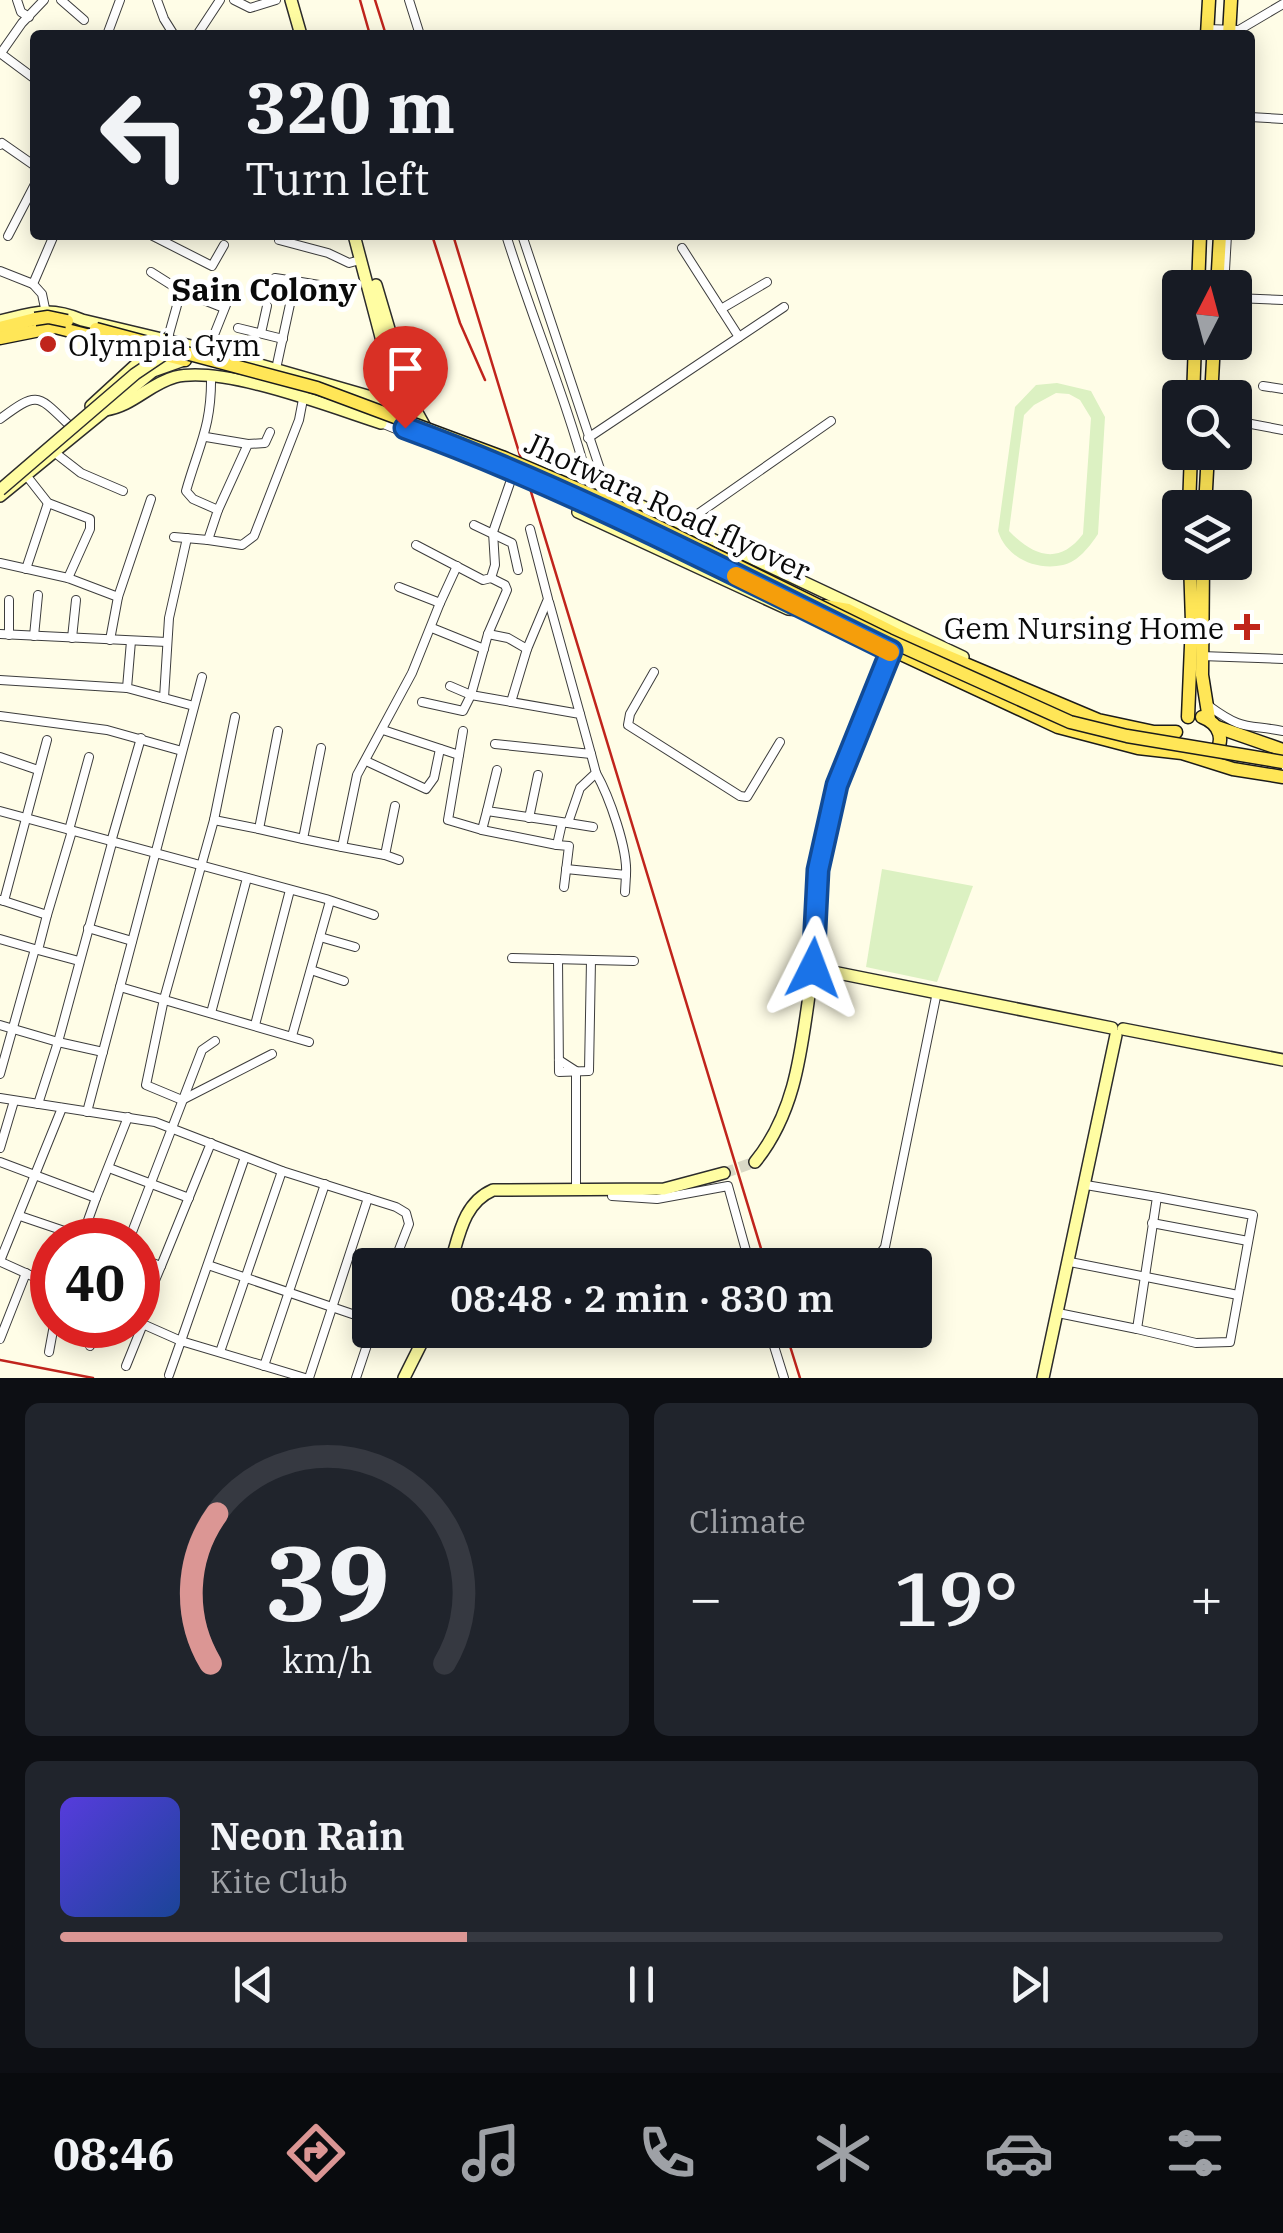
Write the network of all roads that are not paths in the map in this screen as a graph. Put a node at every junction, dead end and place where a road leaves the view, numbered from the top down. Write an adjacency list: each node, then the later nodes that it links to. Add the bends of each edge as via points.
1 (17, 0): 15 (street)
2 (44, 0): 15 (street)
3 (63, 0): 16 (street)
4 (120, 0): 17 (street)
5 (157, 0): 18 (street)
6 (220, 0): 19 (street)
7 (234, 0): 13 (street, via 246,7)
8 (276, 0): 13 (street)
9 (291, 0): 20 (street)
10 (408, 0): 21 (street)
11 (1209, 0): 22 (main road)
12 (1231, 0): 23 (main road)
13 (260, 2)
14 (1283, 4): 24 (street)
15 (29, 17): 25 (street)
16 (84, 20)
17 (109, 30)
18 (171, 30)
19 (200, 30)
20 (300, 30)
21 (418, 30)
22 (1207, 30)
23 (1234, 30)
24 (1239, 30)
25 (0, 53): 26 (street)
26 (30, 75)
27 (1255, 117): 28 (street)
28 (1283, 120)
29 (1, 143): 30 (street)
30 (30, 163)
31 (30, 194): 32 (street)
32 (8, 236)
33 (52, 240): 52 (street)
34 (170, 240): 42 (street, via 212,266)
35 (280, 240): 44 (street, via 349,263)
36 (358, 240): 44 (street)
37 (359, 240): 75 (street)
38 (508, 240): 89 (street)
39 (524, 240): 85 (street)
40 (1200, 240): 45 (main road)
41 (1224, 240): 46 (main road)
42 (224, 244)
43 (682, 248): 61 (street)
44 (360, 260): 82 (street, via 391,375)
45 (1199, 270)
46 (1222, 270)
47 (0, 271): 52 (street)
48 (151, 272): 55 (street)
49 (274, 278): 50 (street)
50 (295, 281): 54 (street); 70 (street)
51 (767, 282): 61 (street)
52 (33, 284): 62 (street, via 42,294)
53 (234, 285): 60 (street)
54 (330, 287)
55 (181, 291): 60 (street); 71 (street)
56 (1252, 299): 57 (street)
57 (1283, 300)
58 (267, 306): 66 (street)
59 (784, 307): 68 (street)
60 (224, 308): 72 (street)
61 (721, 309): 68 (street)
62 (41, 321): 63 (main road); 64 (main road, bridge, via 48,317); 67 (main road); 71 (street)
63 (0, 324)
64 (66, 325): 69 (main road, Jhotwara Road flyover); 71 (main road, Jhotwara Road flyover, bridge)
65 (238, 328): 66 (street)
66 (260, 333): 70 (street)
67 (0, 338)
68 (739, 338): 93 (street)
69 (108, 339): 73 (main road, Jhotwara Road flyover, bridge); 87 (street, via 140,361)
70 (283, 339): 74 (street)
71 (169, 345): 72 (street); 82 (main road, Jhotwara Road flyover, bridge); 98 (street, bridge)
72 (208, 350): 74 (street)
73 (186, 360): 81 (street, via 153,371); 128 (main road, Jhotwara Road flyover, bridge, via 308,392 468,450)
74 (276, 369): 77 (street)
75 (402, 371): 82 (street, via 400,404); 88 (street)
76 (211, 375): 80 (street); 81 (street, via 170,378 122,407); 92 (street)
77 (308, 378): 80 (street); 82 (street)
78 (1264, 386): 79 (street)
79 (1283, 389)
80 (303, 399): 82 (street); 110 (street, via 254,536 242,545)
81 (109, 406): 95 (street)
82 (385, 413): 88 (main road, Jhotwara Road flyover, bridge); 107 (street, via 512,477)
83 (0, 419): 87 (street, via 34,398)
84 (832, 421): 105 (street)
85 (584, 424): 89 (street); 93 (street)
86 (1252, 424): 90 (street)
87 (70, 426): 98 (street)
88 (425, 427): 127 (main road, Jhotwara Road flyover, bridge, via 606,501)
89 (574, 428): 97 (street)
90 (1283, 430)
91 (270, 432): 94 (street, via 265,443)
92 (206, 437): 94 (street); 103 (street, via 186,490)
93 (588, 438): 99 (street)
94 (248, 444): 103 (street)
95 (54, 452): 96 (street); 100 (street)
96 (26, 476): 98 (street); 102 (street)
97 (588, 482): 99 (street); 128 (street, via 578,512 788,609)
98 (0, 490)
99 (606, 490): 105 (street)
100 (123, 492)
101 (152, 499): 122 (street)
102 (48, 503): 114 (street); 116 (street, via 90,518)
103 (218, 510): 110 (street)
104 (474, 525): 107 (street)
105 (682, 525): 149 (street)
106 (530, 529): 123 (street)
107 (493, 532): 115 (street, via 512,543); 117 (street)
108 (174, 537): 109 (street)
109 (187, 538): 110 (street); 136 (street)
110 (208, 540)
111 (416, 545): 113 (street)
112 (0, 563): 114 (street)
113 (457, 566): 117 (street); 126 (street)
114 (26, 569): 116 (street)
115 (518, 570)
116 (68, 578): 122 (street)
117 (491, 578): 130 (street, via 507,590)
118 (1191, 580): 157 (main road)
119 (1203, 580): 140 (main road)
120 (398, 586): 126 (street)
121 (38, 594): 132 (street)
122 (118, 596): 134 (street)
123 (548, 599): 137 (street); 154 (street)
124 (9, 600): 131 (street)
125 (76, 600): 133 (street)
126 (440, 603): 129 (street)
127 (824, 606): 149 (main road, Jhotwara Road flyover, via 848,610); 179 (main road, Jhotwara Road flyover, bridge, via 1070,722)
128 (806, 610): 139 (main road, Jhotwara Road flyover)
129 (432, 628): 138 (street); 159 (street)
130 (488, 634): 137 (street); 138 (street)
131 (4, 635): 132 (street)
132 (34, 636): 133 (street)
133 (72, 638): 134 (street)
134 (110, 640): 135 (street)
135 (131, 641): 136 (street); 146 (street)
136 (167, 642): 148 (street)
137 (527, 649): 151 (street)
138 (484, 650): 147 (street)
139 (891, 651): 172 (main road, Jhotwara Road flyover, via 1058,727); 225 (street, via 837,785 818,870)
140 (1202, 656): 141 (street); 152 (main road)
141 (1283, 659)
142 (654, 672): 166 (street, via 628,725 740,796 747,796)
143 (202, 677): 153 (street)
144 (0, 680): 146 (street)
145 (450, 686): 147 (street)
146 (127, 688): 148 (street)
147 (471, 695): 150 (street, via 463,711); 151 (street)
148 (164, 698): 153 (street)
149 (1050, 700): 163 (main road, Jhotwara Road flyover, via 1098,720)
150 (422, 702)
151 (511, 702): 154 (street)
152 (1206, 704): 158 (main road); 161 (street, via 1234,724)
153 (194, 706): 171 (street)
154 (580, 714): 174 (street)
155 (0, 716): 164 (street)
156 (236, 717): 190 (street)
157 (1188, 717): 158 (main road); 163 (main road)
158 (1213, 724): 170 (main road); 177 (main road, via 1220,747)
159 (384, 730): 169 (street); 178 (street)
160 (463, 731): 173 (street)
161 (1283, 731)
162 (278, 732): 193 (street)
163 (1176, 732): 172 (main road)
164 (141, 738): 171 (street); 197 (street)
165 (47, 740): 180 (street)
166 (780, 742)
167 (495, 744): 174 (street)
168 (321, 748): 196 (street)
169 (440, 749): 173 (street); 178 (street, via 426,789)
170 (1283, 750)
171 (182, 751): 200 (street)
172 (1182, 753): 177 (main road)
173 (459, 754): 194 (street, via 448,820)
174 (590, 754): 182 (street)
175 (89, 756): 195 (street)
176 (0, 758): 180 (street)
177 (1206, 759): 184 (main road)
178 (366, 761): 199 (street)
179 (1283, 762)
180 (38, 770): 188 (street)
181 (497, 770): 187 (street)
182 (596, 773): 191 (street, via 583,782); 205 (street)
183 (538, 775): 189 (street)
184 (1283, 778)
185 (395, 806): 201 (street)
186 (0, 811): 188 (street)
187 (487, 812): 189 (street); 194 (street)
188 (24, 818): 195 (street); 210 (street)
189 (529, 818): 191 (street)
190 (214, 820): 193 (street); 203 (street)
191 (565, 823): 192 (street); 198 (street)
192 (592, 827)
193 (259, 829): 196 (street)
194 (482, 830): 198 (street)
195 (70, 831): 197 (street); 212 (street)
196 (303, 840): 199 (street)
197 (111, 842): 200 (street); 214 (street)
198 (557, 845): 204 (street, via 569,846)
199 (342, 847): 201 (street)
200 (155, 853): 203 (street); 217 (street)
201 (384, 856): 202 (street)
202 (399, 860)
203 (202, 866): 206 (street); 230 (street)
204 (566, 869): 205 (street); 207 (street)
205 (626, 875): 209 (street)
206 (247, 878): 208 (street); 231 (street)
207 (564, 888)
208 (290, 890): 211 (street); 233 (street)
209 (625, 892)
210 (2, 900): 212 (street)
211 (330, 900): 213 (street); 215 (street)
212 (47, 915): 219 (street)
213 (374, 916)
214 (88, 928): 217 (street); 223 (street)
215 (320, 937): 218 (street); 226 (street)
216 (0, 939): 219 (street)
217 (132, 942): 228 (street)
218 (356, 946)
219 (36, 949): 223 (street); 234 (street)
220 (512, 958): 221 (street)
221 (558, 959): 222 (street); 243 (street, via 558,1072)
222 (591, 960): 224 (street); 243 (street, via 590,1071)
223 (78, 961): 238 (street)
224 (634, 961)
225 (813, 968): 229 (street); 257 (street, via 790,1102)
226 (310, 970): 227 (street); 236 (street)
227 (344, 981)
228 (120, 987): 230 (street); 240 (street)
229 (937, 992): 235 (street); 280 (street)
230 (164, 1000): 231 (street); 247 (street, via 146,1085)
231 (211, 1012): 233 (street)
232 (0, 1025): 234 (street)
233 (255, 1025): 236 (street)
234 (13, 1028): 238 (street); 244 (street)
235 (1117, 1031): 242 (street); 264 (street)
236 (292, 1036): 239 (street)
237 (215, 1041): 247 (street, via 202,1050)
238 (58, 1042): 240 (street); 248 (street)
239 (309, 1042)
240 (102, 1052): 250 (street)
241 (272, 1054): 247 (street)
242 (1283, 1060)
243 (576, 1071): 265 (street)
244 (0, 1074)
245 (0, 1098): 246 (street)
246 (14, 1100): 248 (street); 254 (street)
247 (182, 1100): 252 (street)
248 (38, 1104): 249 (street)
249 (62, 1108): 250 (street); 261 (street)
250 (87, 1112): 251 (street)
251 (128, 1117): 252 (street); 258 (street)
252 (172, 1128): 253 (street); 262 (street)
253 (211, 1143): 255 (street); 269 (street)
254 (0, 1148)
255 (245, 1156): 259 (street); 283 (street)
256 (0, 1162): 261 (street)
257 (755, 1162)
258 (109, 1168): 262 (street); 268 (street)
259 (282, 1171): 263 (street); 289 (street)
260 (724, 1173): 265 (street, via 664,1189)
261 (36, 1174): 268 (street); 271 (street)
262 (152, 1183): 269 (street); 273 (street)
263 (325, 1184): 270 (street); 290 (street)
264 (1086, 1185): 267 (street); 282 (street)
265 (576, 1188): 278 (street, via 504,1189 481,1196)
266 (612, 1196): 279 (street, via 657,1199 728,1186)
267 (1157, 1197): 275 (street); 276 (street, via 1253,1215)
268 (96, 1198): 272 (street)
269 (189, 1198): 284 (street)
270 (368, 1198): 277 (street, via 408,1217); 292 (street)
271 (20, 1216): 274 (street); 281 (street)
272 (91, 1218)
273 (138, 1218)
274 (30, 1219)
275 (1152, 1224): 276 (street); 288 (street)
276 (1248, 1241): 291 (street)
277 (400, 1248)
278 (455, 1248)
279 (745, 1248)
280 (884, 1248)
281 (1, 1262): 286 (street)
282 (1070, 1262): 288 (street); 293 (street)
283 (208, 1265): 289 (street); 298 (street)
284 (162, 1266): 285 (street)
285 (160, 1270)
286 (26, 1273): 287 (street); 297 (street)
287 (30, 1275)
288 (1144, 1276): 291 (street); 295 (street)
289 (245, 1277): 290 (street); 305 (street)
290 (288, 1292): 292 (street); 307 (street)
291 (1238, 1295): 295 (street, via 1230,1342 1196,1343)
292 (331, 1307): 294 (street); 309 (street)
293 (1058, 1313): 295 (street); 313 (street)
294 (352, 1314)
295 (1136, 1330)
296 (160, 1332): 298 (street)
297 (0, 1340)
298 (181, 1341): 305 (street); 308 (street)
299 (49, 1348): 304 (street)
300 (132, 1348): 306 (street)
301 (366, 1348): 310 (street)
302 (419, 1348): 311 (street)
303 (775, 1348): 312 (street)
304 (48, 1352)
305 (220, 1352): 307 (street)
306 (126, 1366)
307 (264, 1366): 309 (street)
308 (169, 1375)
309 (307, 1378)
310 (356, 1378)
311 (404, 1378)
312 (784, 1378)
313 (1044, 1378)

